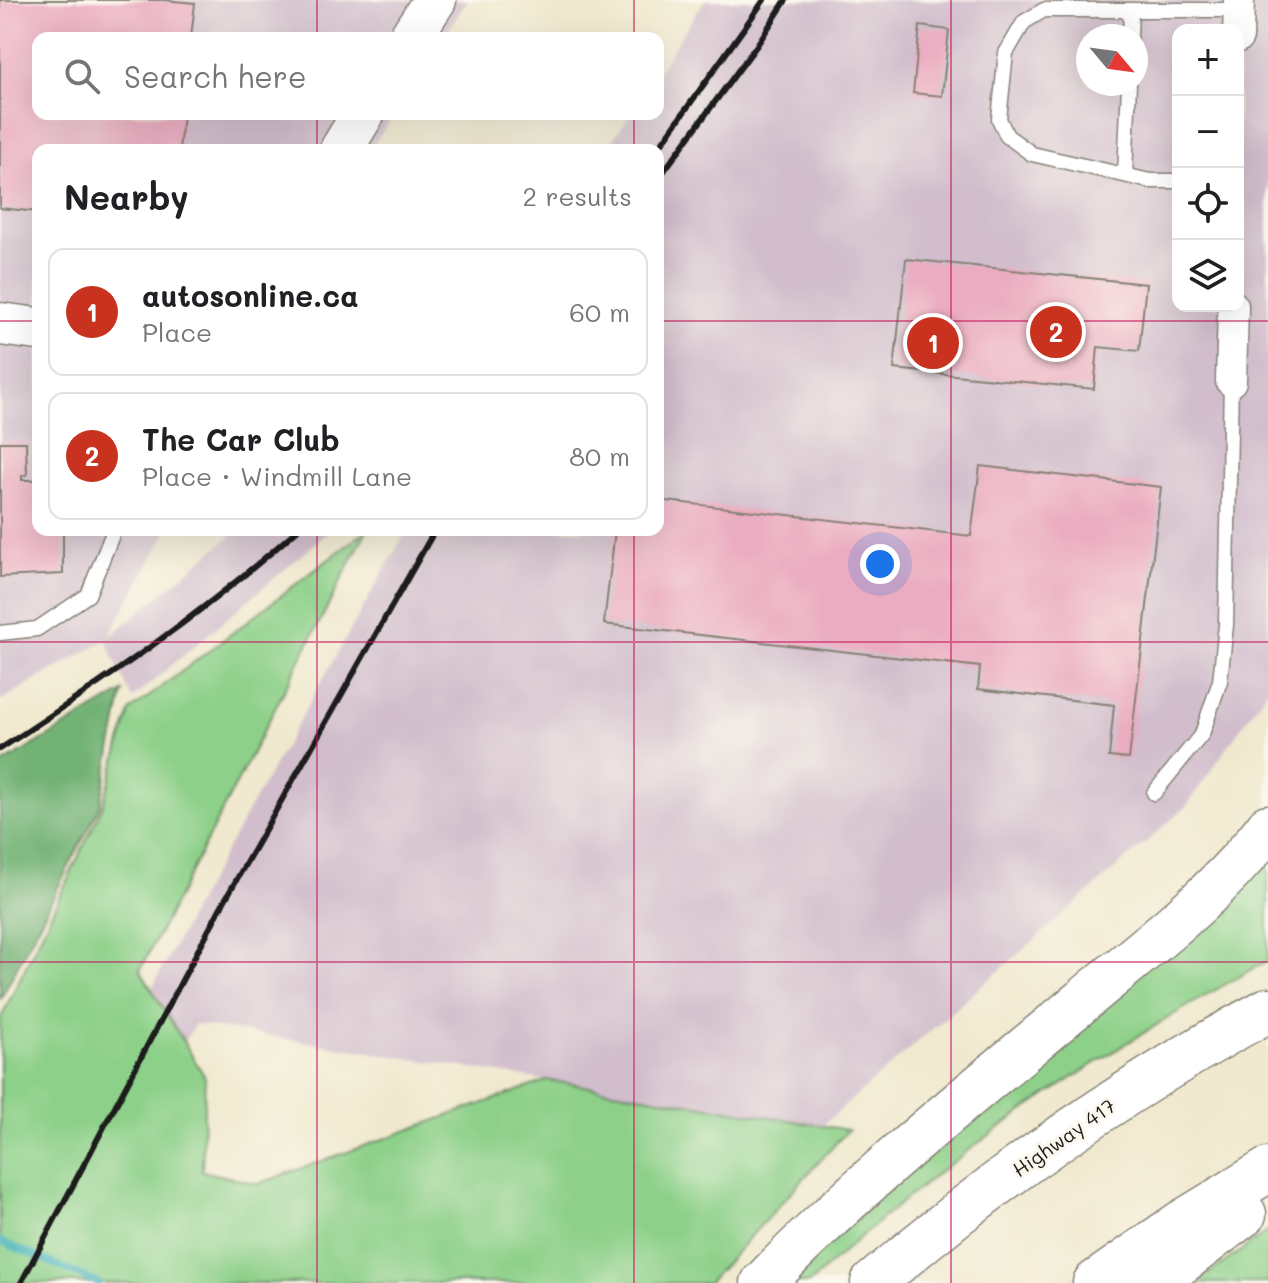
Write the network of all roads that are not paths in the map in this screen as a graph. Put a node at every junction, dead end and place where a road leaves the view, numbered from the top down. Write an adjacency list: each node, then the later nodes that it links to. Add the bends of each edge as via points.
1 (435, 0): 5 (street)
2 (1131, 10): 3 (lane); 4 (lane); 9 (lane, via 1044,10 1024,22 1006,53 999,119 1007,136 1032,154)
3 (1238, 16)
4 (1130, 24)
5 (414, 32)
6 (1128, 96): 9 (lane)
7 (359, 120): 8 (street)
8 (345, 144)
9 (1125, 175): 10 (lane)
10 (1172, 181)
11 (1233, 312): 14 (street)
12 (0, 324): 13 (street)
13 (32, 328)
14 (1231, 381): 17 (lane, via 1220,681 1202,734)
15 (112, 536): 16 (lane, via 88,595 37,629)
16 (0, 633)
17 (1154, 793)
18 (1268, 827): 24 (highway, via 1181,917 900,1154)
19 (1268, 989): 22 (highway, via 1158,1057)
20 (1268, 1010): 22 (highway, Highway 417, via 1170,1066)
21 (1268, 1170): 26 (highway)
22 (1002, 1182): 25 (highway, Highway 417)
23 (1268, 1198): 27 (highway)
24 (763, 1283)
25 (873, 1283)
26 (1095, 1283)
27 (1154, 1283)

